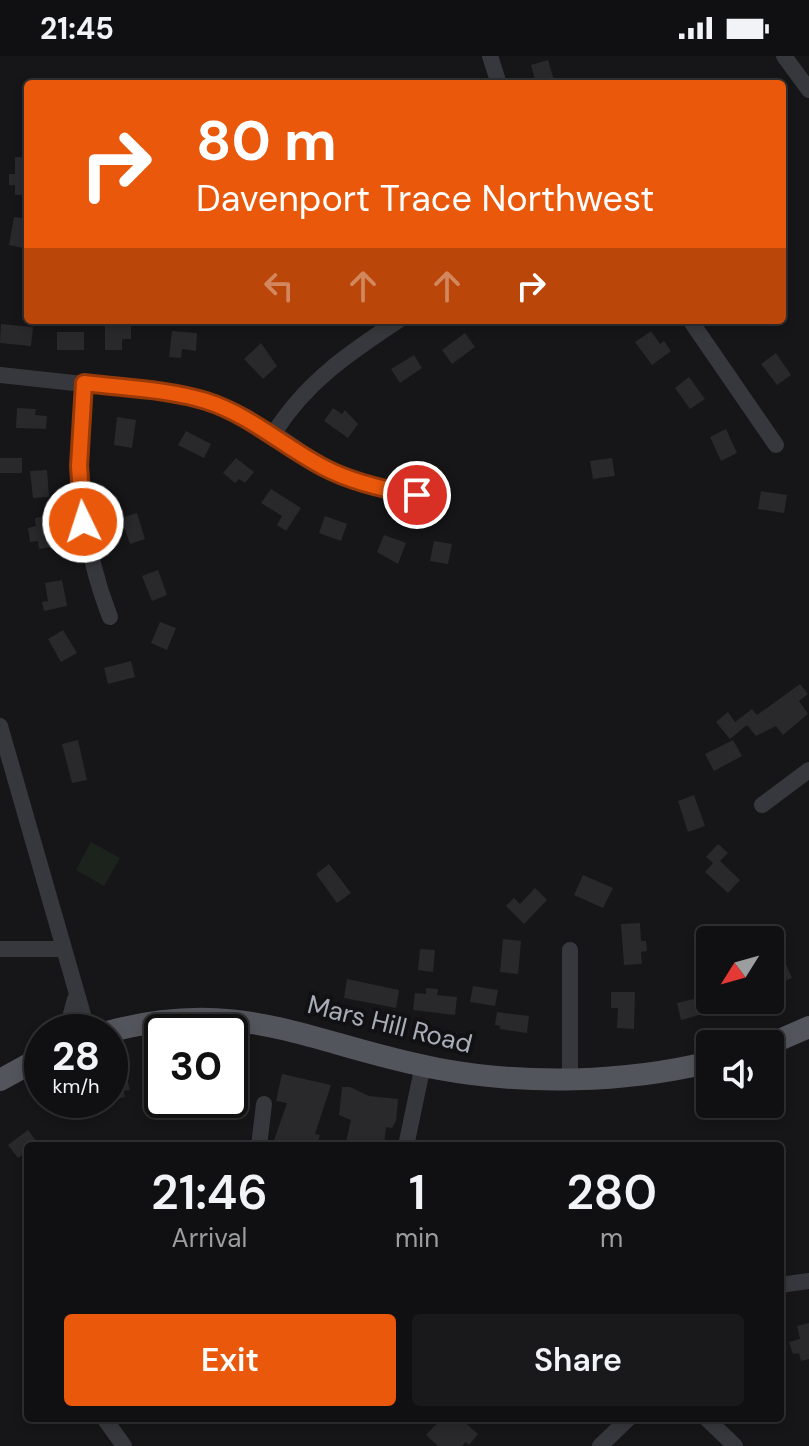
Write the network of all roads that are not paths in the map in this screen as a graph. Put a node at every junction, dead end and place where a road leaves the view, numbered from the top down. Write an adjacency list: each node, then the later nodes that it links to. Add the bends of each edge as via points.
1 (490, 56): 3 (street)
2 (786, 57): 4 (street)
3 (498, 80)
4 (809, 90)
5 (393, 324): 9 (street, via 316,379)
6 (693, 324): 10 (street)
7 (0, 375): 8 (street)
8 (84, 383): 9 (street, via 207,401); 12 (street, via 79,466 83,522 95,579)
9 (274, 433): 11 (street, via 323,467 374,486)
10 (776, 445)
11 (442, 498)
12 (110, 617)
13 (0, 726): 14 (street)
14 (4, 759): 18 (street)
15 (809, 770): 16 (street)
16 (762, 805)
17 (0, 949): 18 (street)
18 (63, 949): 20 (street)
19 (570, 950): 29 (street)
20 (75, 989): 21 (street); 22 (street)
21 (73, 1014)
22 (83, 1014)
23 (128, 1027): 26 (main road, Mars Hill Road, via 165,1019 230,1018)
24 (809, 1027): 25 (main road)
25 (784, 1038)
26 (423, 1065): 29 (main road, Mars Hill Road, via 473,1074); 33 (street)
27 (696, 1065): 29 (main road, Mars Hill Road, via 649,1075)
28 (24, 1067): 30 (main road)
29 (570, 1078)
30 (0, 1080)
31 (264, 1104): 32 (street)
32 (259, 1142)
33 (407, 1142)
34 (809, 1281): 35 (street)
35 (784, 1284)
36 (107, 1422): 39 (street)
37 (625, 1422): 40 (street)
38 (710, 1422): 41 (street)
39 (124, 1446)
40 (600, 1446)
41 (735, 1446)

